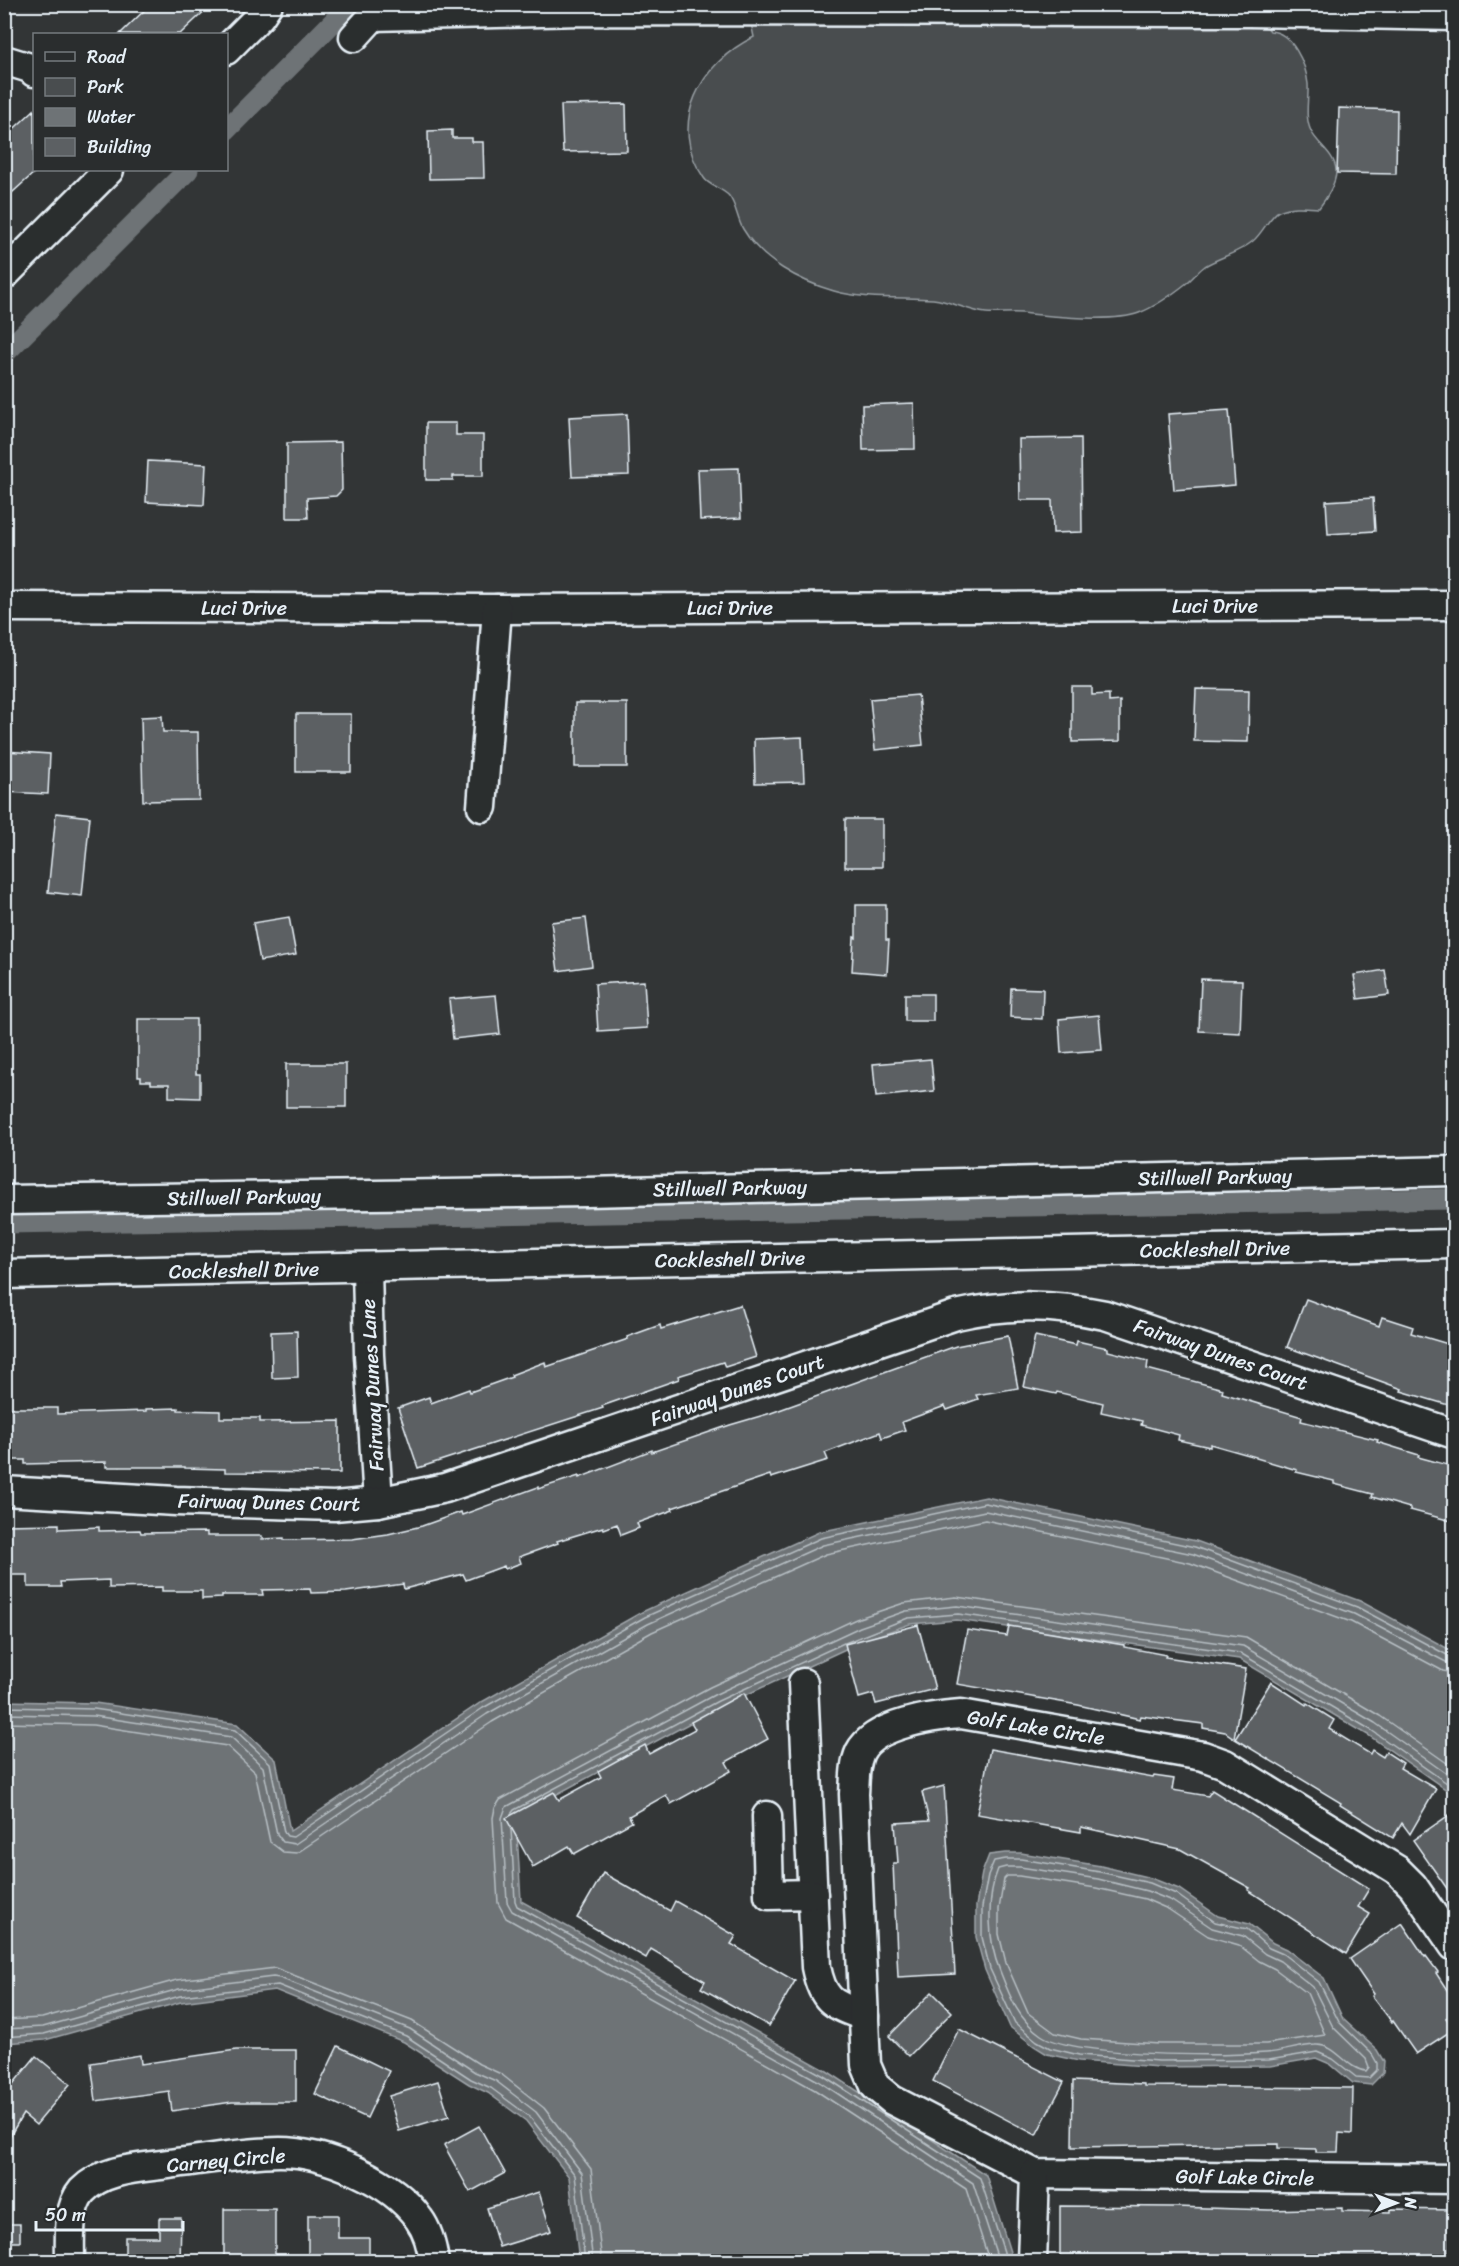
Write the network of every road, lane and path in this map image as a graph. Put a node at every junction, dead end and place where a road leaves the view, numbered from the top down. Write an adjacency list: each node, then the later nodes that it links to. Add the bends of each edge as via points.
1 (266, 5): 5 (street)
2 (379, 10): 3 (street); 4 (street)
3 (1455, 16)
4 (354, 37)
5 (228, 48)
6 (4, 60): 7 (street)
7 (33, 71)
8 (108, 171): 9 (street)
9 (4, 275)
10 (1455, 605): 12 (street, Luci Drive)
11 (4, 607): 12 (street, Luci Drive)
12 (497, 609): 13 (street)
13 (482, 807)
14 (1455, 1172): 15 (street, Stillwell Parkway, via 587,1192)
15 (4, 1200)
16 (1455, 1244): 17 (street, Cockleshell Drive)
17 (367, 1267): 18 (street, Cockleshell Drive); 21 (street, Fairway Dunes Lane)
18 (4, 1274)
19 (1455, 1434): 21 (street, Fairway Dunes Court, via 1105,1315 1048,1305 1018,1305 956,1315 445,1488)
20 (4, 1491): 21 (street, Fairway Dunes Court, via 334,1506)
21 (378, 1502)
22 (803, 1683): 24 (street)
23 (767, 1816): 24 (street, via 770,1895)
24 (813, 1894): 26 (street, via 820,1988 841,2007)
25 (1455, 1946): 26 (street, Golf Lake Circle, via 1413,1886 1397,1870 1226,1764 1203,1756 984,1717 938,1716 874,1736 860,1752 855,1773)
26 (864, 2016): 27 (street, Golf Lake Circle, via 866,2065 874,2086 892,2100)
27 (1035, 2174): 28 (street, Golf Lake Circle); 31 (street)
28 (1455, 2180)
29 (70, 2262): 30 (street, Carney Circle, via 73,2212 80,2193 98,2178 121,2171 280,2152 345,2166 386,2189 420,2219)
30 (434, 2262)
31 (1032, 2262)

